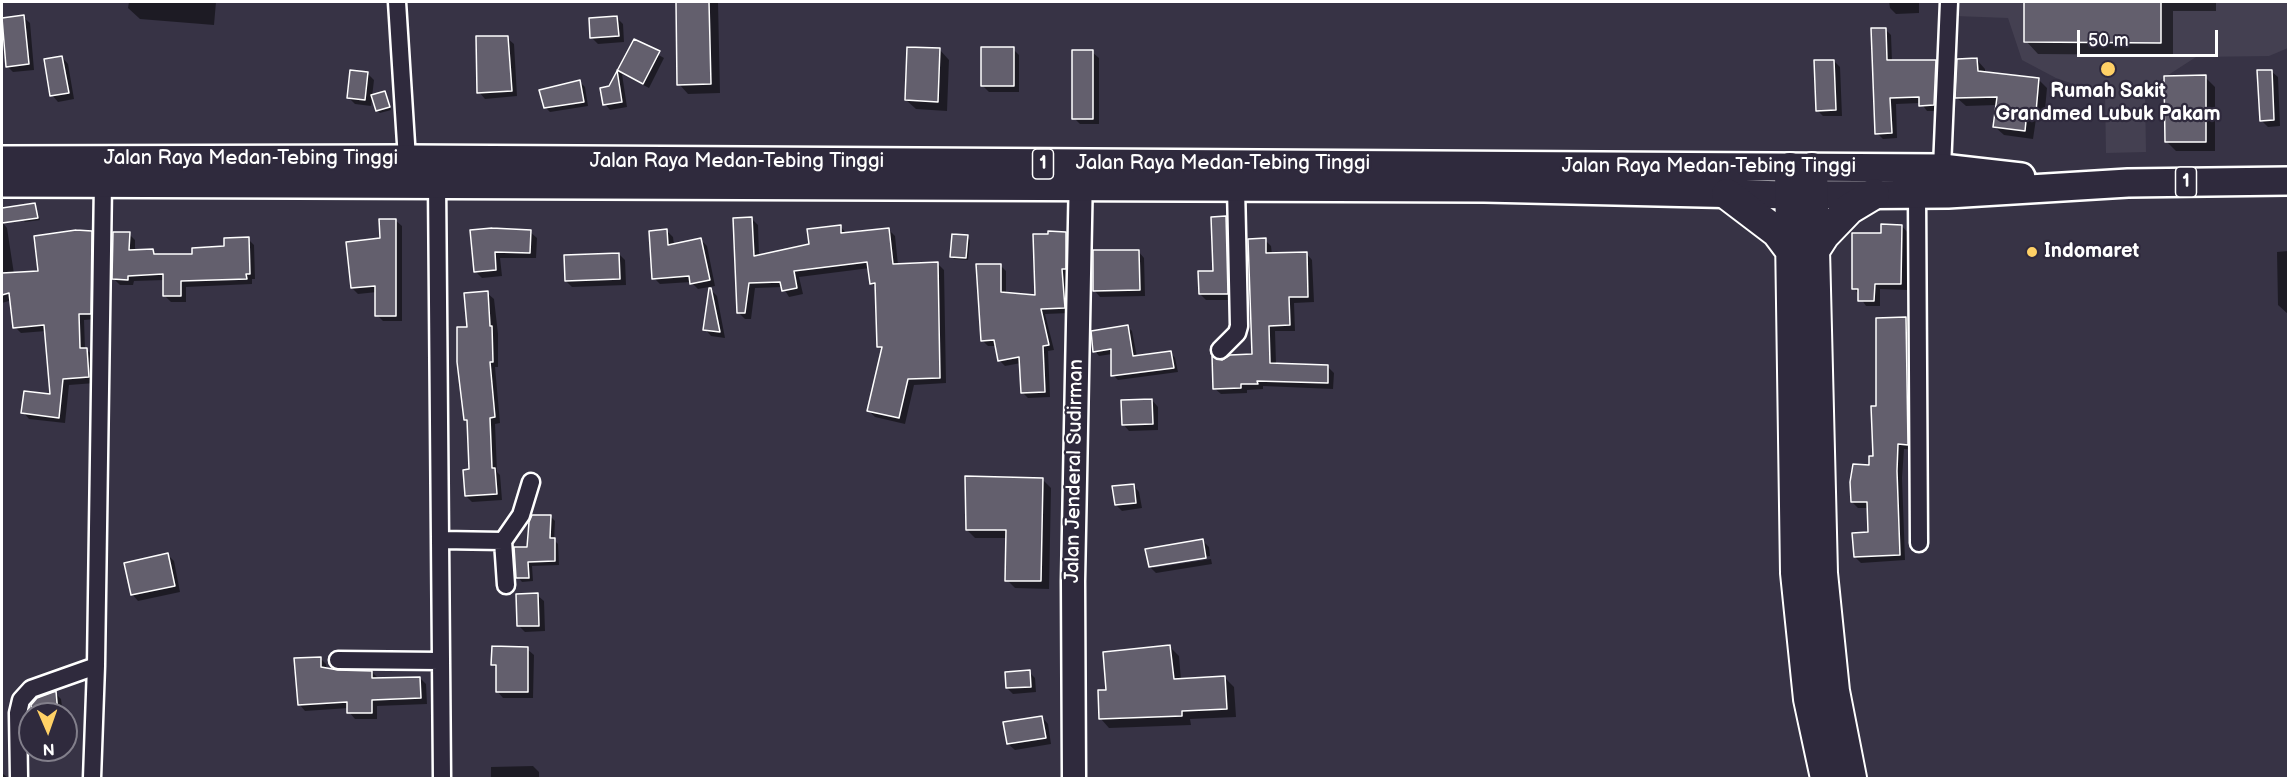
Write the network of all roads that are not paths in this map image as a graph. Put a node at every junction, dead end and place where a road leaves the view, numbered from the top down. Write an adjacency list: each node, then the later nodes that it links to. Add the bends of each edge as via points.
1 (397, 2): 3 (street)
2 (1949, 2): 5 (street)
3 (407, 159): 4 (highway, Jalan Raya Medan-Tebing Tinggi / 1); 6 (highway, Jalan Raya Medan-Tebing Tinggi / 1)
4 (2, 160)
5 (1942, 168): 8 (highway, Jalan Raya Medan-Tebing Tinggi / 1); 13 (highway, Jalan Raya Medan-Tebing Tinggi / 1)
6 (665, 172): 7 (highway, Jalan Raya Medan-Tebing Tinggi / 1); 12 (highway, Jalan Raya Medan-Tebing Tinggi / 1)
7 (1081, 175): 8 (highway, Jalan Raya Medan-Tebing Tinggi / 1); 14 (highway, Jalan Raya Medan-Tebing Tinggi / 1); 31 (main road, Jalan Jenderal Sudirman, via 1072,581)
8 (1801, 181): 15 (highway, Jalan Raya Medan-Tebing Tinggi / 1); 16 (highway, Jalan Raya Medan-Tebing Tinggi / 1); 18 (highway)
9 (2289, 181): 13 (highway, Jalan Raya Medan-Tebing Tinggi / 1)
10 (103, 182): 11 (highway, Jalan Raya Medan-Tebing Tinggi / 1); 12 (highway, Jalan Raya Medan-Tebing Tinggi / 1); 27 (street)
11 (2, 183)
12 (437, 183): 21 (street)
13 (2084, 185): 17 (highway, Jalan Raya Medan-Tebing Tinggi / 1)
14 (1236, 187): 15 (highway, Jalan Raya Medan-Tebing Tinggi / 1); 19 (street, via 1239,326)
15 (1727, 194): 18 (highway)
16 (1874, 194): 17 (highway, Jalan Raya Medan-Tebing Tinggi / 1); 18 (highway, via 1849,209)
17 (1917, 195): 23 (street)
18 (1802, 252): 32 (highway, via 1796,573 1809,699); 33 (highway, via 1822,573 1834,692)
19 (1220, 350)
20 (531, 482): 22 (street, via 521,515)
21 (441, 540): 22 (street); 26 (street)
22 (502, 541): 24 (street)
23 (1919, 543)
24 (506, 585)
25 (338, 660): 26 (street)
26 (440, 661): 30 (street)
27 (96, 666): 28 (street, via 31,688 21,700); 29 (street)
28 (19, 778)
29 (92, 778)
30 (442, 778)
31 (1074, 778)
32 (1826, 778)
33 (1851, 778)

